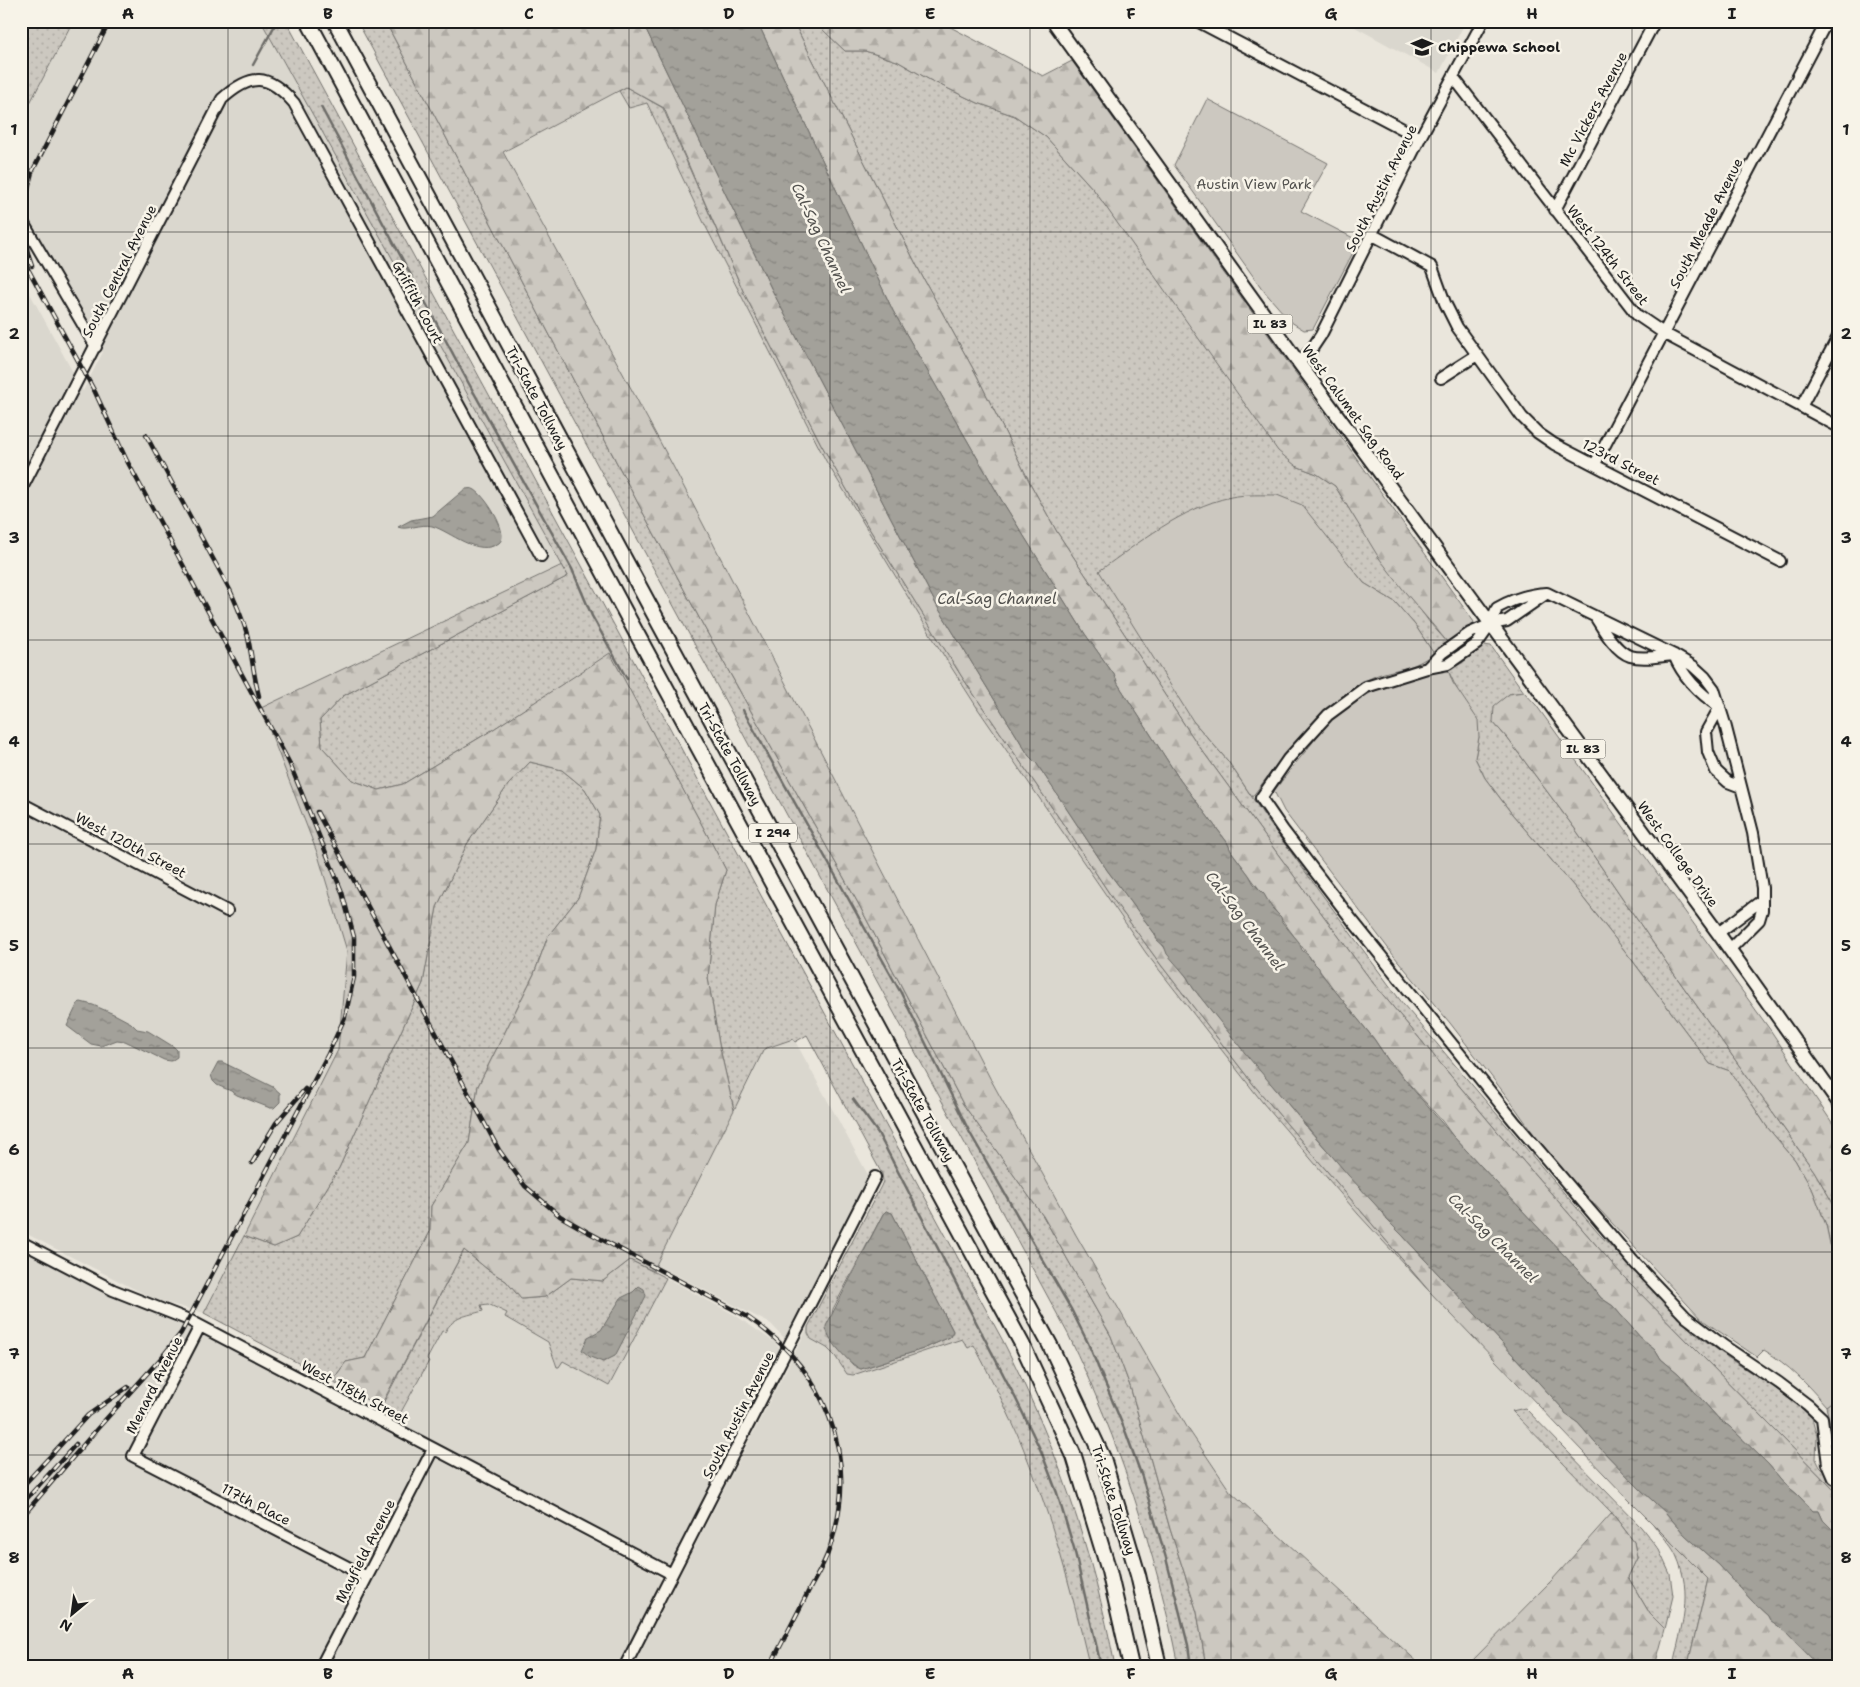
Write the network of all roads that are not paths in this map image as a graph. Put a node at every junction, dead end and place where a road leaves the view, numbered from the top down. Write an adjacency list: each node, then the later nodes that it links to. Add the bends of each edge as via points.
1 (308, 21): 49 (highway, Tri-State Tollway / I 294, via 1022,1344 1074,1456 1109,1571)
2 (335, 21): 50 (highway, Tri-State Tollway / I 294, via 1050,1344 1103,1458 1138,1575)
3 (1053, 21): 18 (main road, West Calumet Sag Road / IL 83)
4 (1197, 21): 10 (street)
5 (1483, 21): 8 (street, South Austin Avenue)
6 (1655, 21): 11 (street, Mc Vickers Avenue)
7 (1827, 21): 14 (street, South Meade Avenue)
8 (1454, 78): 10 (street, South Austin Avenue); 11 (street, West 124th Street)
9 (255, 80): 16 (street, South Central Avenue, via 237,86 222,99); 24 (street, Griffith Court, via 275,84 294,103)
10 (1420, 138): 13 (street, South Austin Avenue)
11 (1555, 210): 14 (street, West 124th Street, via 1637,315)
12 (21, 219): 16 (street)
13 (1373, 235): 17 (street, 123rd Street, via 1432,267 1457,327); 18 (street, South Austin Avenue, via 1321,335)
14 (1664, 334): 20 (street, West 124th Street); 22 (street, South Meade Avenue)
15 (1839, 335): 20 (street)
16 (96, 347): 23 (street, South Central Avenue)
17 (1477, 355): 19 (street); 22 (street, 123rd Street, via 1522,417 1538,433)
18 (1299, 363): 28 (main road, West Calumet Sag Road / IL 83)
19 (1441, 378)
20 (1801, 407): 21 (street, West 124th Street)
21 (1839, 426)
22 (1595, 464): 25 (street, 123rd Street)
23 (21, 490)
24 (541, 556)
25 (1780, 561)
26 (1547, 593): 27 (street); 28 (street, via 1507,621); 28 (street, via 1530,594 1497,608)
27 (1595, 616): 29 (street); 29 (street, via 1612,642 1628,656)
28 (1491, 624): 35 (main road, West College Drive / IL 83); 43 (street, via 1470,633 1427,668 1366,687 1328,715 1288,759 1261,798 1352,920 1514,1121 1627,1254 1686,1318 1780,1383 1822,1418 1828,1464 1834,1478)
29 (1674, 655): 30 (street, via 1695,687)
30 (1720, 707): 31 (street); 31 (street, via 1706,732 1708,752 1716,772)
31 (1741, 787): 33 (street, via 1753,833 1762,888)
32 (21, 803): 34 (street, West 120th Street)
33 (1761, 901): 35 (street); 36 (street, via 1759,920)
34 (227, 911)
35 (1718, 933): 36 (main road, West College Drive / IL 83)
36 (1730, 949): 37 (main road, West College Drive / IL 83)
37 (1839, 1103)
38 (875, 1177): 44 (street, South Austin Avenue)
39 (21, 1242): 40 (street, West 118th Street, via 113,1290)
40 (200, 1326): 41 (street, West 118th Street); 42 (street, Menard Avenue)
41 (433, 1449): 44 (street, West 118th Street); 45 (street, Mayfield Avenue)
42 (133, 1456): 45 (street, 117th Place)
43 (1839, 1481)
44 (672, 1574): 48 (street, South Austin Avenue)
45 (367, 1577): 47 (street, Mayfield Avenue)
46 (1839, 1662): 51 (main road)
47 (321, 1666)
48 (625, 1666)
49 (1131, 1666)
50 (1159, 1666)
51 (1837, 1666)

